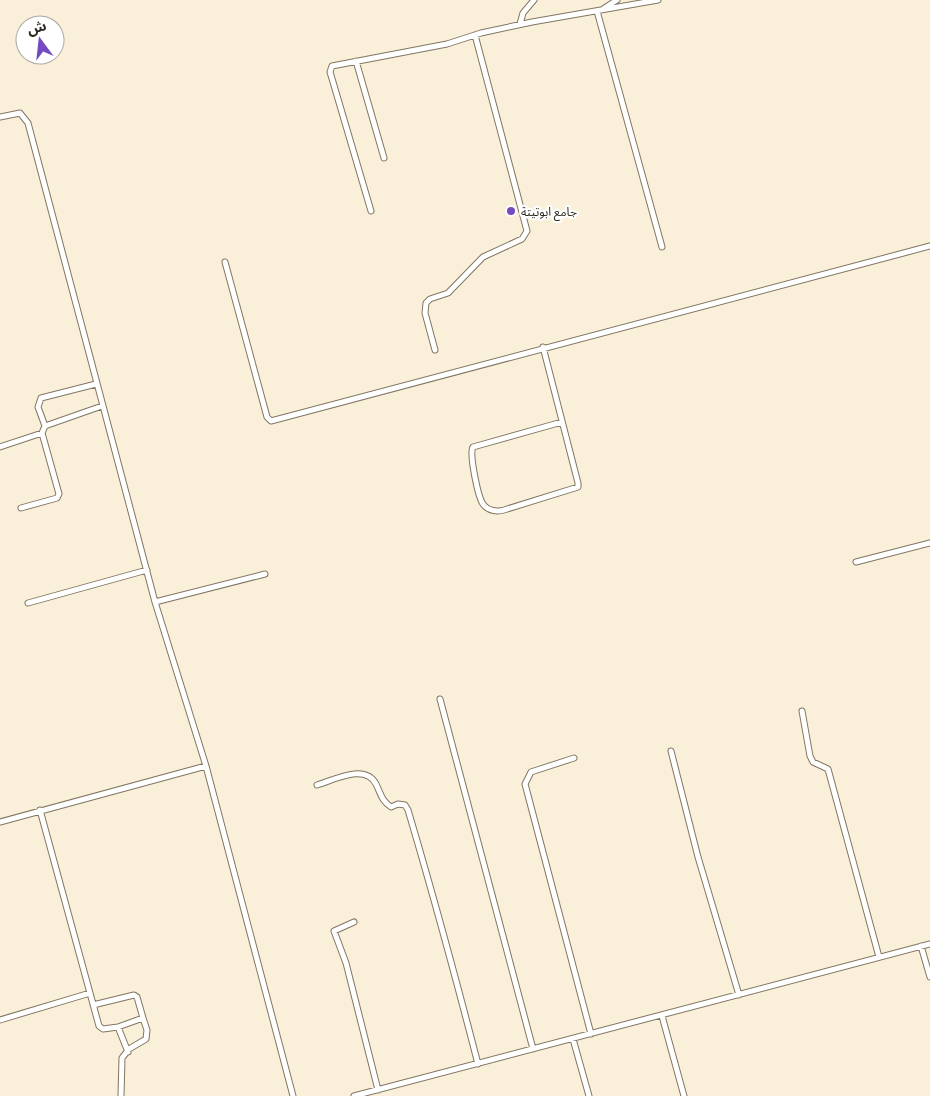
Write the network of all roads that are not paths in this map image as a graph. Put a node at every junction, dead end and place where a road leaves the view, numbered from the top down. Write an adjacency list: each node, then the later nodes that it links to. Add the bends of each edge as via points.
1 (534, 0): 5 (street, via 523,13)
2 (617, 0): 4 (street)
3 (658, 0): 4 (street)
4 (600, 10): 5 (street); 12 (street)
5 (520, 24): 6 (street)
6 (475, 35): 7 (street, via 447,44); 15 (street, via 527,231 522,239 483,257 448,293 426,303 425,313)
7 (356, 61): 9 (street); 10 (street, via 332,66 330,72)
8 (0, 117): 16 (street, via 20,113 26,117)
9 (384, 158)
10 (371, 211)
11 (930, 246): 14 (street)
12 (662, 247)
13 (225, 262): 14 (street, via 266,417 271,421)
14 (543, 347): 18 (street)
15 (435, 350)
16 (96, 384): 17 (street); 19 (street, via 41,398 38,407)
17 (102, 406): 19 (street); 25 (street)
18 (562, 422): 18 (street, via 578,487 498,512 486,507 482,503 471,454 473,446)
19 (45, 426): 20 (street)
20 (42, 434): 21 (street); 22 (street, via 59,494 57,498)
21 (0, 446)
22 (21, 508)
23 (930, 542): 24 (street)
24 (856, 562)
25 (147, 570): 27 (street); 28 (street)
26 (265, 574): 27 (street)
27 (155, 602): 33 (street)
28 (28, 603)
29 (440, 699): 51 (street)
30 (802, 711): 40 (street, via 810,756 813,762 828,768)
31 (671, 751): 43 (street)
32 (574, 758): 49 (street, via 531,772 525,784)
33 (206, 766): 35 (street); 56 (street)
34 (317, 785): 53 (street, via 351,774 364,774 375,781 382,801 391,807 405,805 408,810 434,892 446,950)
35 (40, 810): 36 (street); 42 (street)
36 (0, 822)
37 (354, 922): 54 (street, via 334,932 346,964)
38 (930, 944): 39 (street)
39 (920, 946): 40 (street); 41 (street)
40 (879, 957): 43 (street)
41 (930, 977)
42 (90, 994): 44 (street); 47 (street)
43 (739, 995): 45 (street)
44 (93, 1005): 46 (street, via 134,996); 48 (street, via 99,1026 103,1029)
45 (662, 1016): 49 (street); 59 (street)
46 (143, 1018): 48 (street); 52 (street, via 146,1039)
47 (0, 1020)
48 (118, 1027): 52 (street)
49 (591, 1034): 50 (street)
50 (574, 1039): 51 (street); 58 (street)
51 (534, 1050): 53 (street)
52 (128, 1052): 55 (street, via 122,1058)
53 (478, 1064): 54 (street)
54 (378, 1090): 57 (street)
55 (121, 1096)
56 (293, 1096)
57 (358, 1096)
58 (589, 1096)
59 (684, 1096)

